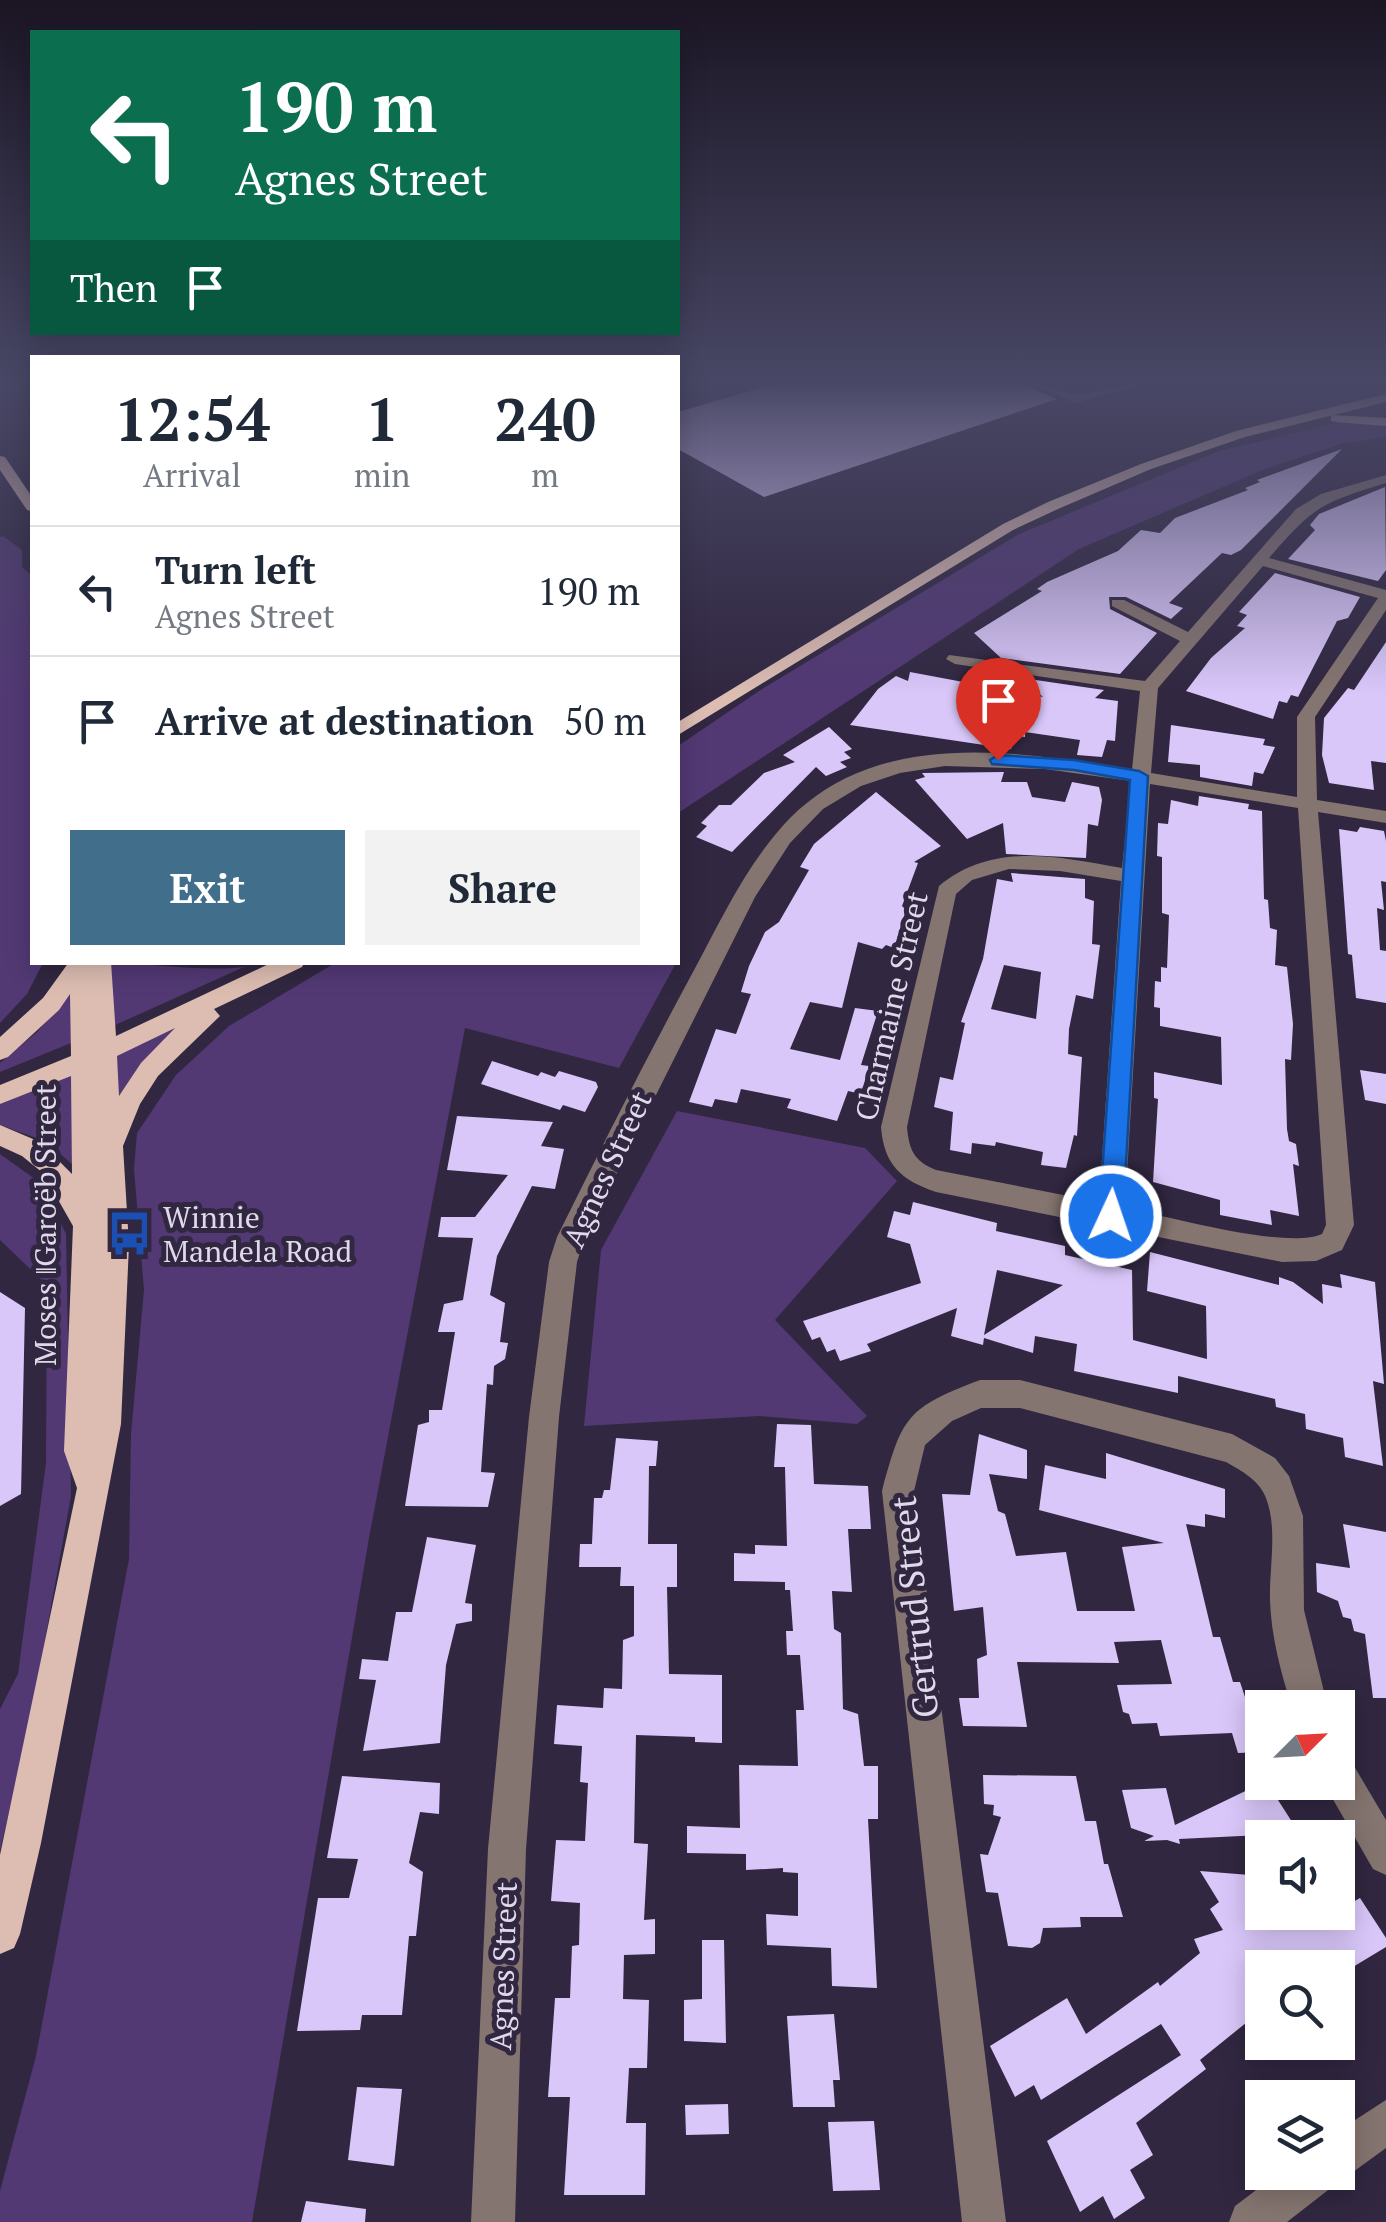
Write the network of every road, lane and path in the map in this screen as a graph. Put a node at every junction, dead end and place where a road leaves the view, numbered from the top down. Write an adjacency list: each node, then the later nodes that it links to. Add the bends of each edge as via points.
1 (1094, 488): 9 (main road, via 1008,526)
2 (1360, 488): 3 (street, via 1313,503)
3 (1260, 560): 4 (street); 6 (street)
4 (1386, 596): 11 (street, via 1306,717)
5 (1118, 603): 6 (street)
6 (1188, 638): 8 (street)
7 (955, 659): 8 (street)
8 (1149, 687): 10 (street)
9 (680, 729)
10 (1139, 776): 11 (street, Agnes Street); 13 (street); 34 (street, Agnes Street, via 1074,765 909,764 819,802 761,867 571,1237 544,1417 507,1849)
11 (1311, 804): 12 (street, Agnes Street); 24 (street, Charmaine Street, via 1340,1225 1332,1242 1282,1250)
12 (1386, 817)
13 (1132, 876): 24 (street); 24 (street, Charmaine Street, via 1016,862 959,877 946,891 894,1128 894,1150 917,1176)
14 (79, 965): 19 (main road, via 51,1004)
15 (81, 965): 18 (main road, Moses ǁGaroëb Street)
16 (100, 965): 18 (main road, Moses ǁGaroëb Street)
17 (280, 965): 18 (main road); 23 (main road, via 173,1042 131,1097)
18 (92, 1050): 20 (main road); 21 (main road); 23 (main road, Moses ǁGaroëb Street); 25 (main road, Moses ǁGaroëb Street)
19 (0, 1052)
20 (0, 1080)
21 (0, 1094)
22 (0, 1135): 25 (main road, via 59,1170)
23 (111, 1148): 26 (main road, Moses ǁGaroëb Street, via 114,1333 106,1424)
24 (1111, 1216)
25 (85, 1227): 26 (main road, Moses ǁGaroëb Street, via 80,1451)
26 (92, 1486): 30 (main road, Moses ǁGaroëb Street)
27 (1304, 1690): 35 (street, Gertrud Street, via 1288,1610 1286,1513 1278,1486 1258,1464 1232,1448 1020,1394 980,1394 941,1411 912,1437 898,1491)
28 (1353, 1800): 29 (street)
29 (1386, 1856)
30 (0, 1934)
31 (1386, 2120): 32 (street)
32 (1355, 2144)
33 (1293, 2190): 36 (street)
34 (494, 2222)
35 (984, 2222)
36 (1250, 2222)

